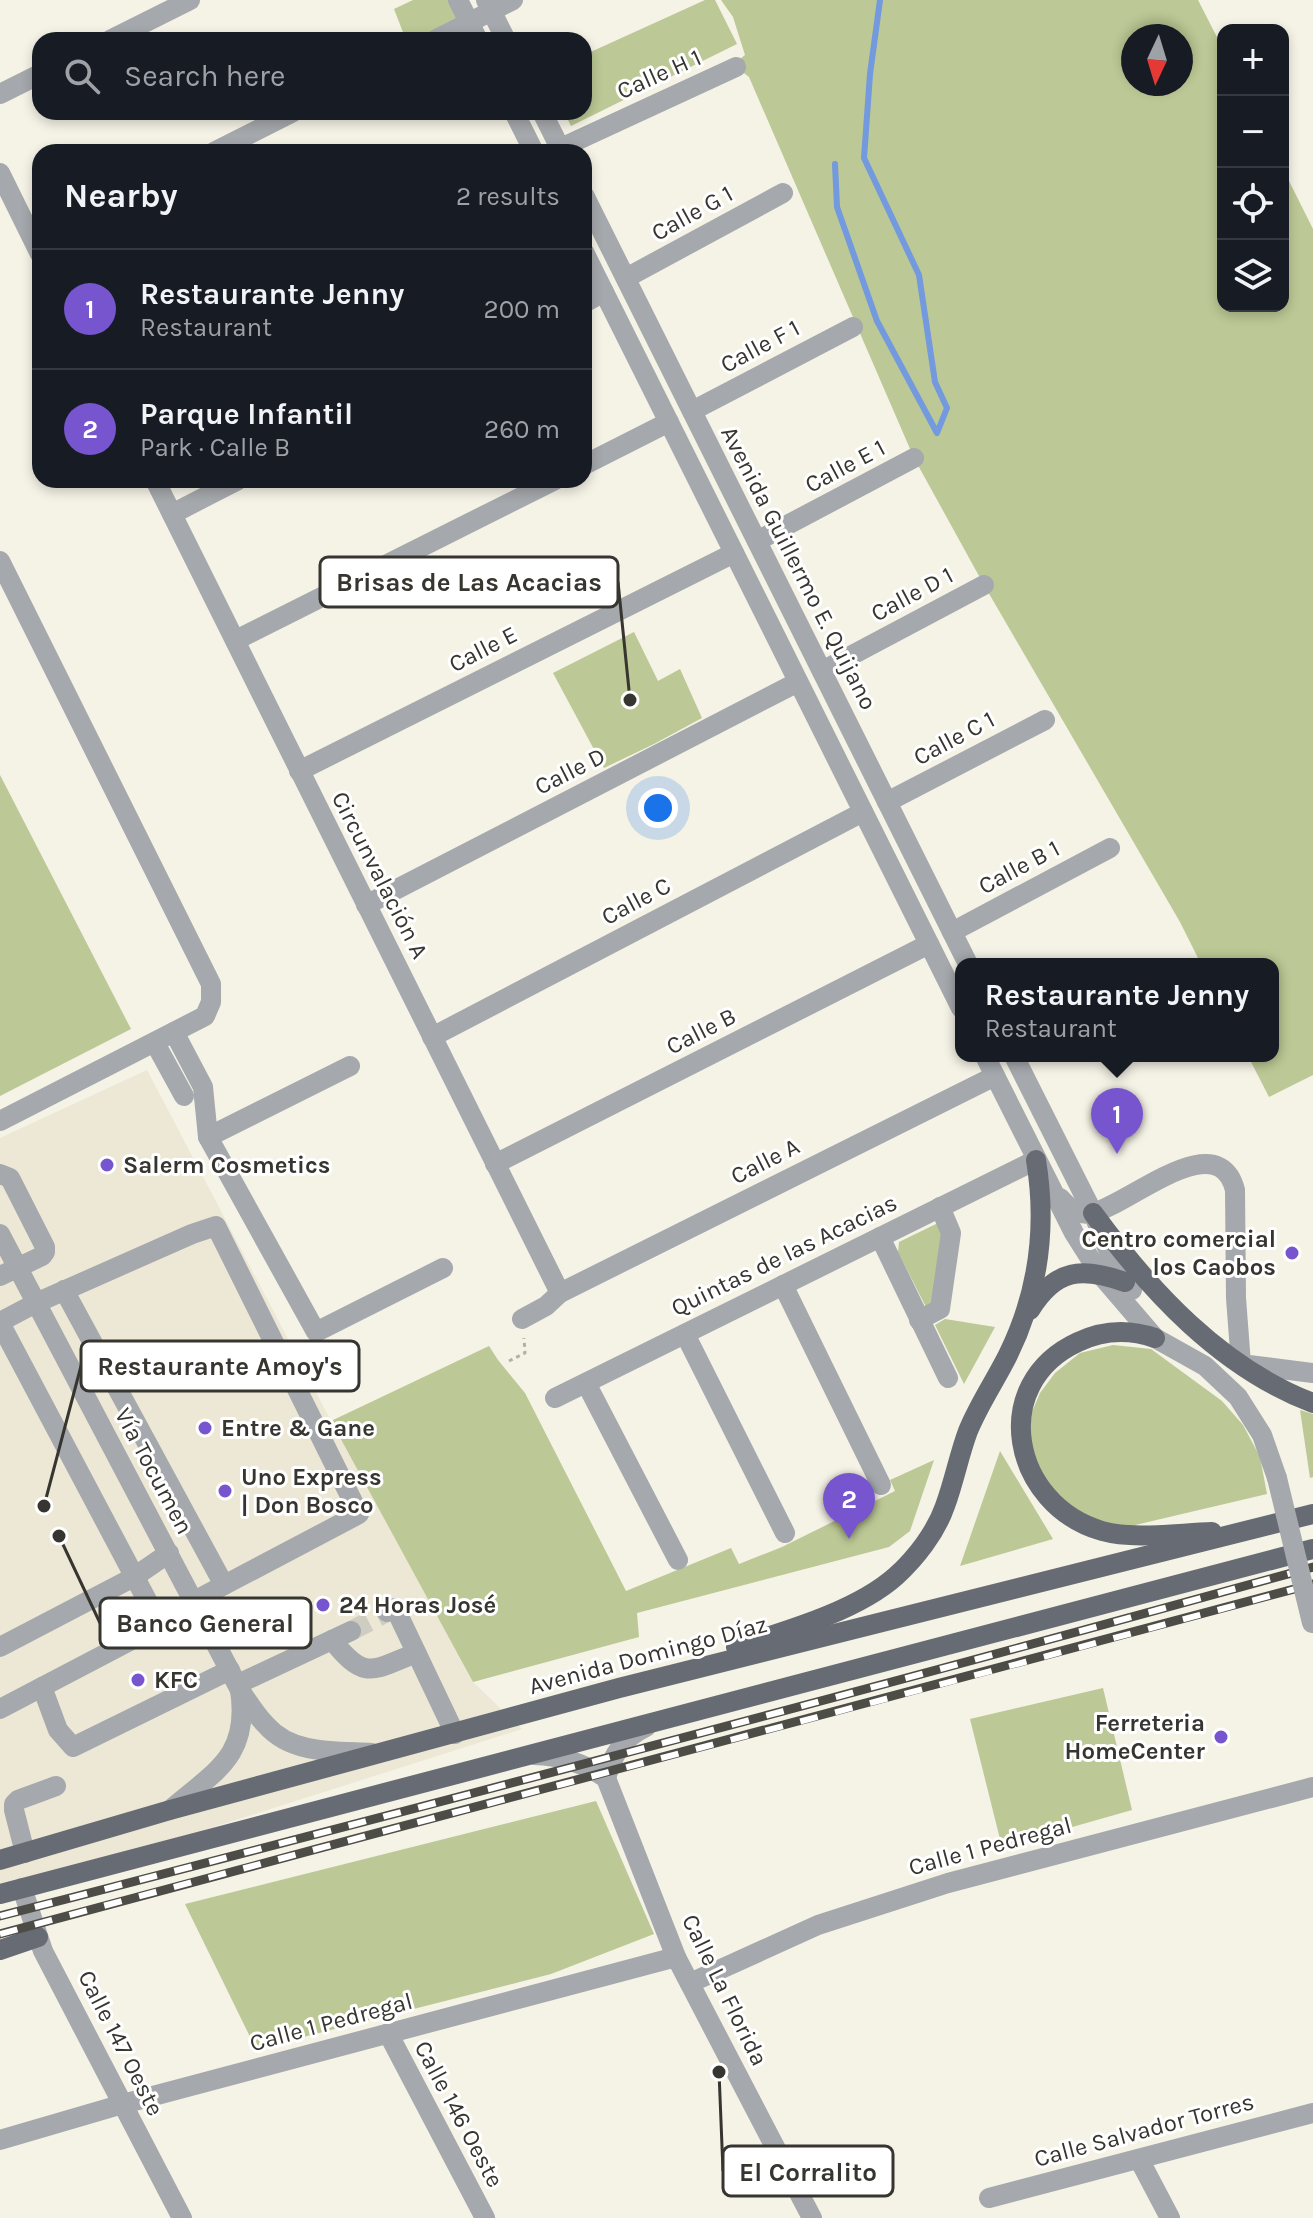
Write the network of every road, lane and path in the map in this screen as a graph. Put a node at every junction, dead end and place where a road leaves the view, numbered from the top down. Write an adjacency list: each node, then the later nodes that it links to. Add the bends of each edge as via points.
1 (190, 0): 6 (street)
2 (458, 0): 5 (street)
3 (513, 0): 4 (street)
4 (489, 6): 5 (street); 7 (street)
5 (474, 31)
6 (126, 32)
7 (502, 32)
8 (736, 67): 17 (street, Calle H 1)
9 (32, 78): 10 (street)
10 (0, 94)
11 (277, 120): 14 (street)
12 (518, 120): 15 (street)
13 (545, 120): 16 (street)
14 (230, 144)
15 (530, 144)
16 (555, 144)
17 (571, 144)
18 (0, 173): 21 (street)
19 (783, 193): 23 (street, Calle G 1)
20 (592, 211): 23 (street, Avenida Guillermo E. Quijano)
21 (32, 234)
22 (592, 268): 24 (street, Avenida Guillermo E. Quijano)
23 (626, 278): 27 (street, Avenida Guillermo E. Quijano)
24 (604, 292): 25 (street); 28 (street, Avenida Guillermo E. Quijano)
25 (592, 299)
26 (853, 327): 27 (street, Calle F 1)
27 (692, 411): 35 (street, Avenida Guillermo E. Quijano)
28 (669, 422): 30 (street); 36 (street, Avenida Guillermo E. Quijano)
29 (914, 458): 35 (street, Calle E 1)
30 (592, 461)
31 (159, 488): 34 (street, Circunvalación A)
32 (222, 488): 34 (street)
33 (539, 488): 39 (street)
34 (172, 514): 39 (street, Circunvalación A)
35 (757, 541): 40 (street, Avenida Guillermo E. Quijano)
36 (734, 553): 41 (street, Avenida Guillermo E. Quijano); 43 (street, Calle E)
37 (0, 561): 54 (street, via 211,984 205,1016)
38 (984, 585): 40 (street, Calle D 1)
39 (236, 640): 43 (street, Circunvalación A)
40 (822, 671): 44 (street, Avenida Guillermo E. Quijano)
41 (798, 682): 45 (street, Avenida Guillermo E. Quijano); 47 (street, Calle D)
42 (1045, 720): 44 (street, Calle C 1)
43 (299, 771): 47 (street, Circunvalación A)
44 (887, 802): 48 (street, Avenida Guillermo E. Quijano)
45 (863, 812): 49 (street, Avenida Guillermo E. Quijano); 55 (street, Calle C)
46 (1110, 848): 48 (street, Calle B 1)
47 (366, 905): 55 (street, Circunvalación A)
48 (952, 932): 50 (street, Avenida Guillermo E. Quijano)
49 (929, 944): 52 (street, Avenida Guillermo E. Quijano); 65 (street, Calle B)
50 (965, 958)
51 (955, 964): 52 (street)
52 (941, 968): 53 (street, Avenida Guillermo E. Quijano)
53 (955, 996)
54 (174, 1032): 56 (street); 63 (street, via 203,1087)
55 (432, 1037): 65 (street, Circunvalación A)
56 (155, 1043): 61 (street); 62 (street)
57 (988, 1062): 60 (street)
58 (1020, 1062): 69 (street)
59 (350, 1066): 63 (street)
60 (995, 1076): 64 (street); 79 (street, Calle A)
61 (184, 1096)
62 (0, 1121)
63 (208, 1137): 73 (street, via 316,1332)
64 (1036, 1160): 67 (street); 68 (street, Quintas de las Acacias); 83 (main road, via 1040,1238)
65 (495, 1164): 79 (street, Circunvalación A)
66 (0, 1174): 70 (street, via 10,1178)
67 (1052, 1189): 69 (street, via 1074,1211); 75 (street)
68 (940, 1207): 72 (street, Quintas de las Acacias); 82 (street, via 951,1233 940,1309)
69 (1093, 1213): 76 (street); 88 (main road, via 1157,1293); 88 (street, via 1181,1169 1205,1163 1232,1176)
70 (31, 1219): 71 (street); 74 (street, via 45,1252)
71 (0, 1234): 74 (street, Vía Tocumen)
72 (880, 1237): 77 (street, Quintas de las Acacias); 82 (street)
73 (443, 1268)
74 (9, 1272): 80 (street, Vía Tocumen)
75 (1100, 1274): 76 (main road); 83 (main road, via 1060,1278); 86 (street)
76 (1125, 1282): 86 (street, via 1162,1328)
77 (783, 1285): 85 (street, Quintas de las Acacias); 94 (street)
78 (64, 1290): 80 (street); 102 (street); 102 (street, via 216,1226 359,1514)
79 (560, 1293): 81 (street, Calle A)
80 (36, 1303): 84 (street); 99 (street, Vía Tocumen)
81 (522, 1319): 87 (path, via 525,1353)
82 (919, 1320): 90 (street)
83 (1023, 1321): 112 (main road, via 969,1428 940,1516 899,1574 858,1602 807,1623)
84 (0, 1323): 101 (street)
85 (685, 1334): 91 (street, Quintas de las Acacias); 97 (street)
86 (1161, 1340): 96 (main road, via 1125,1331 1095,1335 1045,1364 1029,1389 1020,1428 1035,1479 1064,1512 1103,1531 1131,1535); 105 (street, bridge, via 1205,1366 1238,1397 1262,1435)
87 (509, 1361)
88 (1241, 1364): 89 (street); 93 (main road)
89 (1313, 1373)
90 (948, 1378)
91 (586, 1383): 92 (street, Quintas de las Acacias); 100 (street)
92 (555, 1398)
93 (1313, 1403)
94 (881, 1485)
95 (1313, 1514): 96 (main road, Avenida Domingo Díaz)
96 (1255, 1530): 112 (main road, Avenida Domingo Díaz)
97 (785, 1533)
98 (1313, 1549): 114 (main road)
99 (169, 1553): 101 (street); 103 (street, Vía Tocumen)
100 (678, 1560)
101 (134, 1577): 108 (street); 111 (street, via 154,1620 147,1632)
102 (224, 1585): 103 (street)
103 (194, 1601): 110 (street, Vía Tocumen)
104 (387, 1612): 109 (street, via 395,1608)
105 (1312, 1626)
106 (351, 1631): 107 (street)
107 (332, 1640): 109 (street, via 361,1668 376,1670); 110 (street)
108 (0, 1647)
109 (416, 1653): 115 (street)
110 (236, 1681): 111 (street, via 73,1747 58,1730); 116 (street, Vía Tocumen, via 267,1727 290,1743 314,1750); 121 (street, via 243,1709 233,1752)
111 (42, 1687): 113 (street)
112 (619, 1688): 115 (main road, Avenida Domingo Díaz)
113 (0, 1709)
114 (650, 1725): 117 (main road); 118 (street, via 620,1745)
115 (455, 1734): 116 (main road, Avenida Domingo Díaz)
116 (376, 1753): 121 (main road, Avenida Domingo Díaz)
117 (530, 1755): 118 (street, via 570,1759); 124 (main road)
118 (606, 1778): 128 (street, Calle La Florida)
119 (56, 1786): 122 (street, via 14,1804)
120 (1313, 1787): 129 (street, Calle 1 Pedregal, via 948,1883 818,1925)
121 (170, 1810): 122 (main road, Avenida Domingo Díaz)
122 (25, 1853): 123 (main road, Avenida Domingo Díaz)
123 (0, 1860)
124 (22, 1888): 125 (main road); 126 (street, Calle 147 Oeste)
125 (0, 1894)
126 (38, 1937): 127 (main road); 131 (street, Calle 147 Oeste)
127 (0, 1950)
128 (676, 1957): 129 (street, Calle La Florida); 130 (street, Calle 1 Pedregal)
129 (690, 1983): 138 (street, Calle La Florida)
130 (388, 2033): 131 (street, Calle 1 Pedregal); 137 (street, Calle 146 Oeste)
131 (123, 2104): 133 (street, Calle 1 Pedregal); 136 (street, Calle 147 Oeste)
132 (1313, 2113): 134 (street, Calle Salvador Torres)
133 (0, 2140)
134 (1139, 2159): 135 (street, Calle Salvador Torres); 139 (street)
135 (989, 2198)
136 (182, 2218)
137 (485, 2218)
138 (812, 2218)
139 (1170, 2218)

